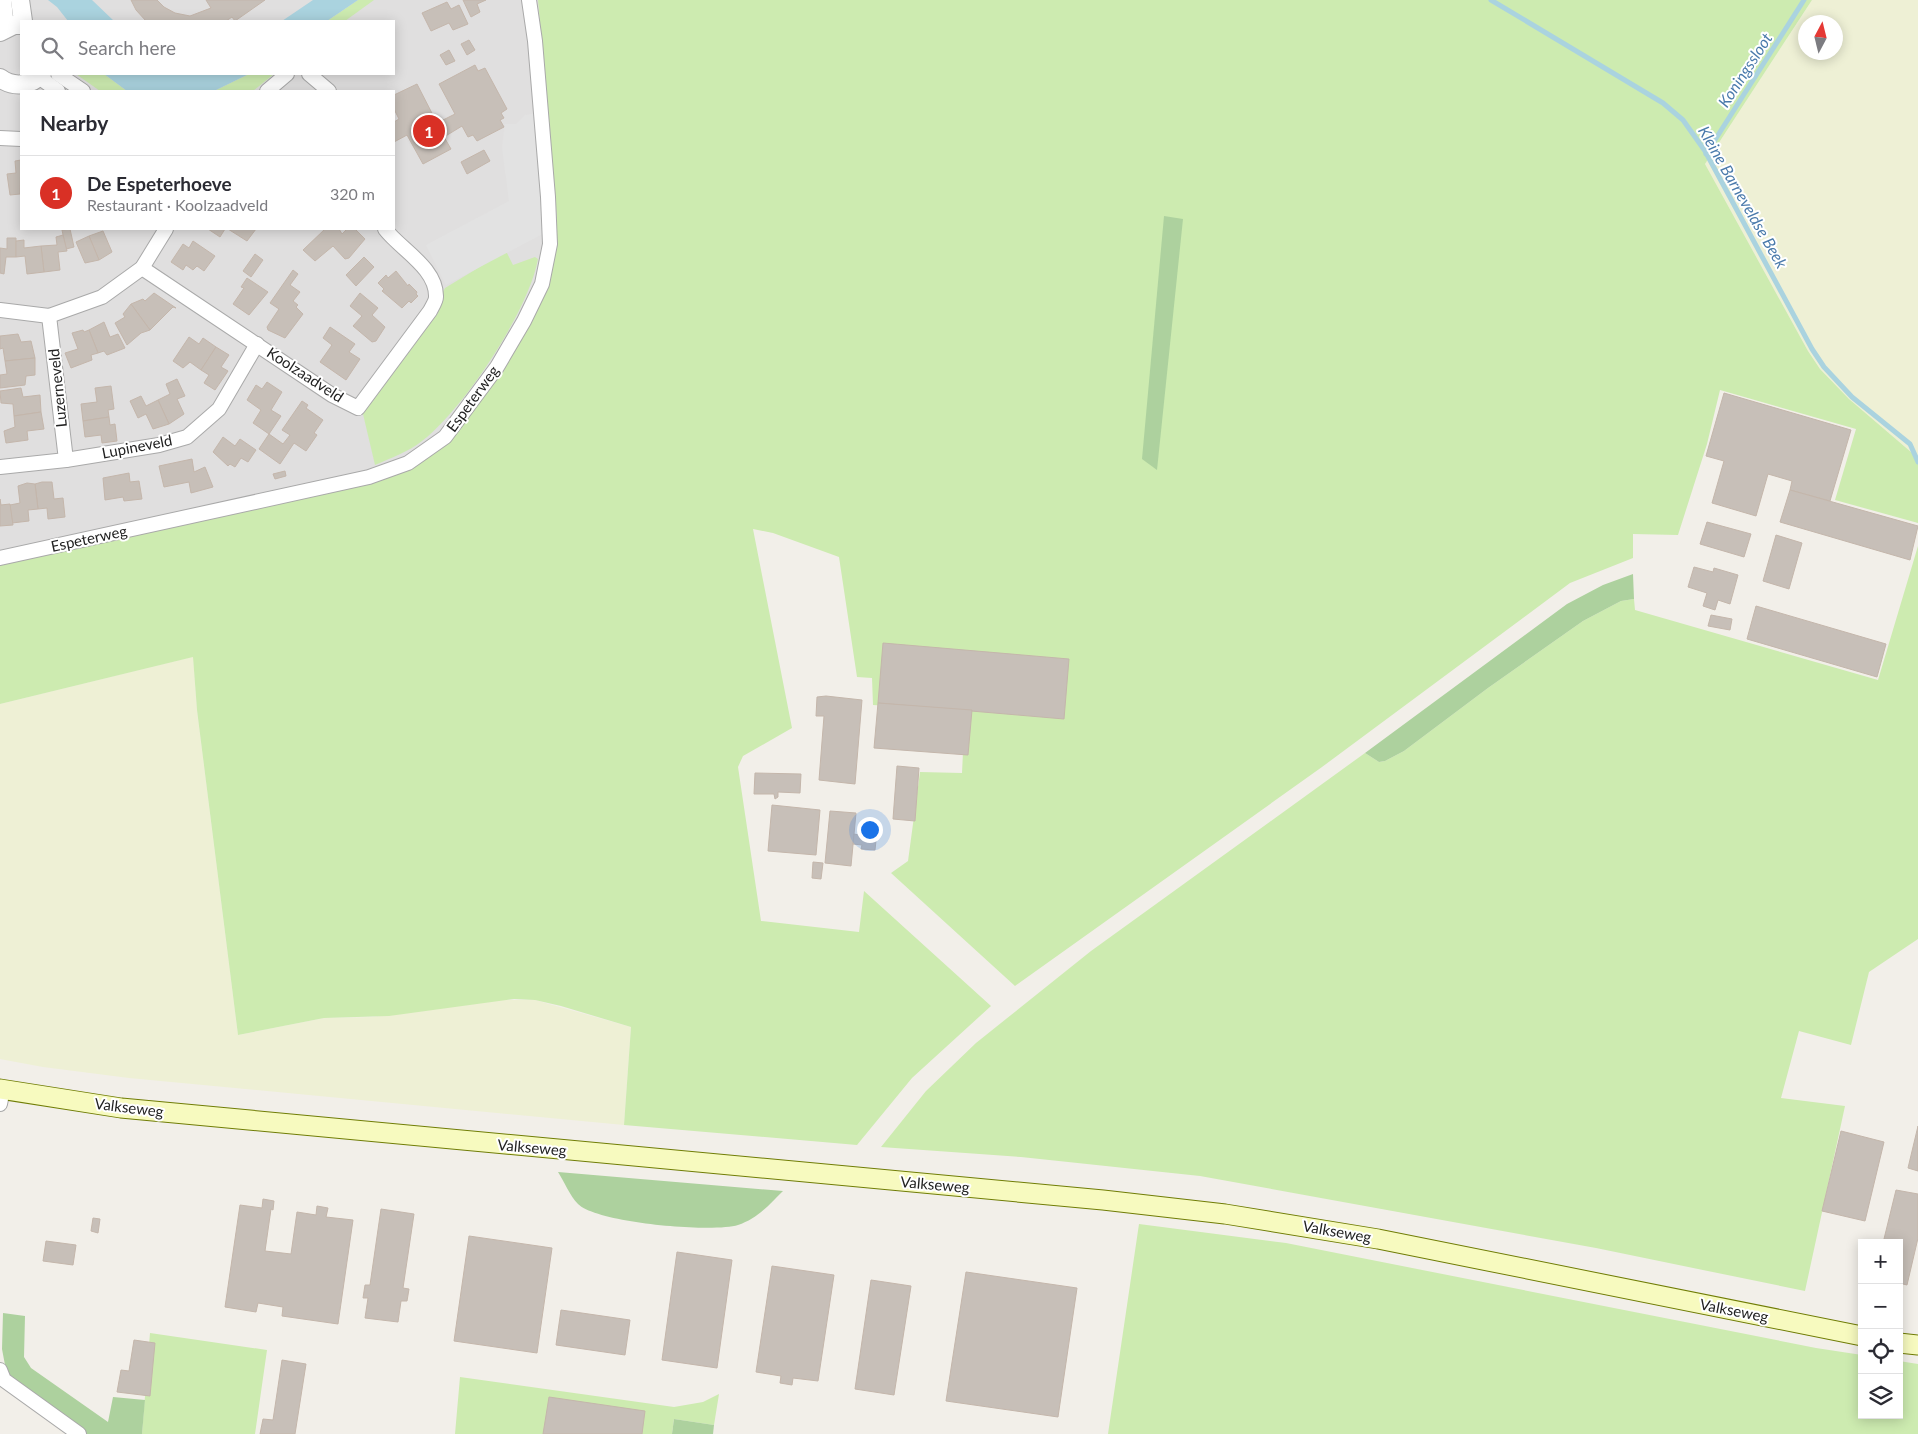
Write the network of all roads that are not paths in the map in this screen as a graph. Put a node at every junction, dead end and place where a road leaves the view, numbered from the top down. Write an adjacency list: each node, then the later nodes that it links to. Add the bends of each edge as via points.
1 (20, 0): 4 (street)
2 (529, 0): 25 (street, Espeterweg, via 550,244 542,284 524,321 497,367 444,437 408,463 369,477)
3 (2, 2): 5 (street)
4 (23, 20)
5 (9, 28)
6 (59, 75): 12 (street)
7 (286, 75): 13 (street)
8 (310, 75): 14 (street)
9 (40, 76): 10 (street, via 22,85); 11 (street)
10 (0, 78)
11 (57, 90)
12 (82, 90)
13 (268, 90)
14 (328, 90)
15 (0, 138): 16 (street)
16 (20, 139)
17 (165, 230): 19 (street)
18 (386, 230): 22 (street, Koolzaadveld, via 425,269 436,298 430,311 358,408 332,395)
19 (142, 268): 21 (street, via 102,297); 22 (street, Koolzaadveld)
20 (0, 310): 21 (street)
21 (50, 316): 23 (street, Luzerneveld)
22 (257, 344): 23 (street, Lupineveld, via 219,409 187,437 159,445)
23 (66, 460): 24 (street, Lupineveld)
24 (0, 467)
25 (0, 558)
26 (1, 1094): 27 (main road, Valkseweg, via 1225,1214 1378,1239)
27 (1858, 1335)
28 (1903, 1343): 29 (main road)
29 (1918, 1345)
30 (0, 1370): 31 (street, via 4,1380)
31 (79, 1434)

